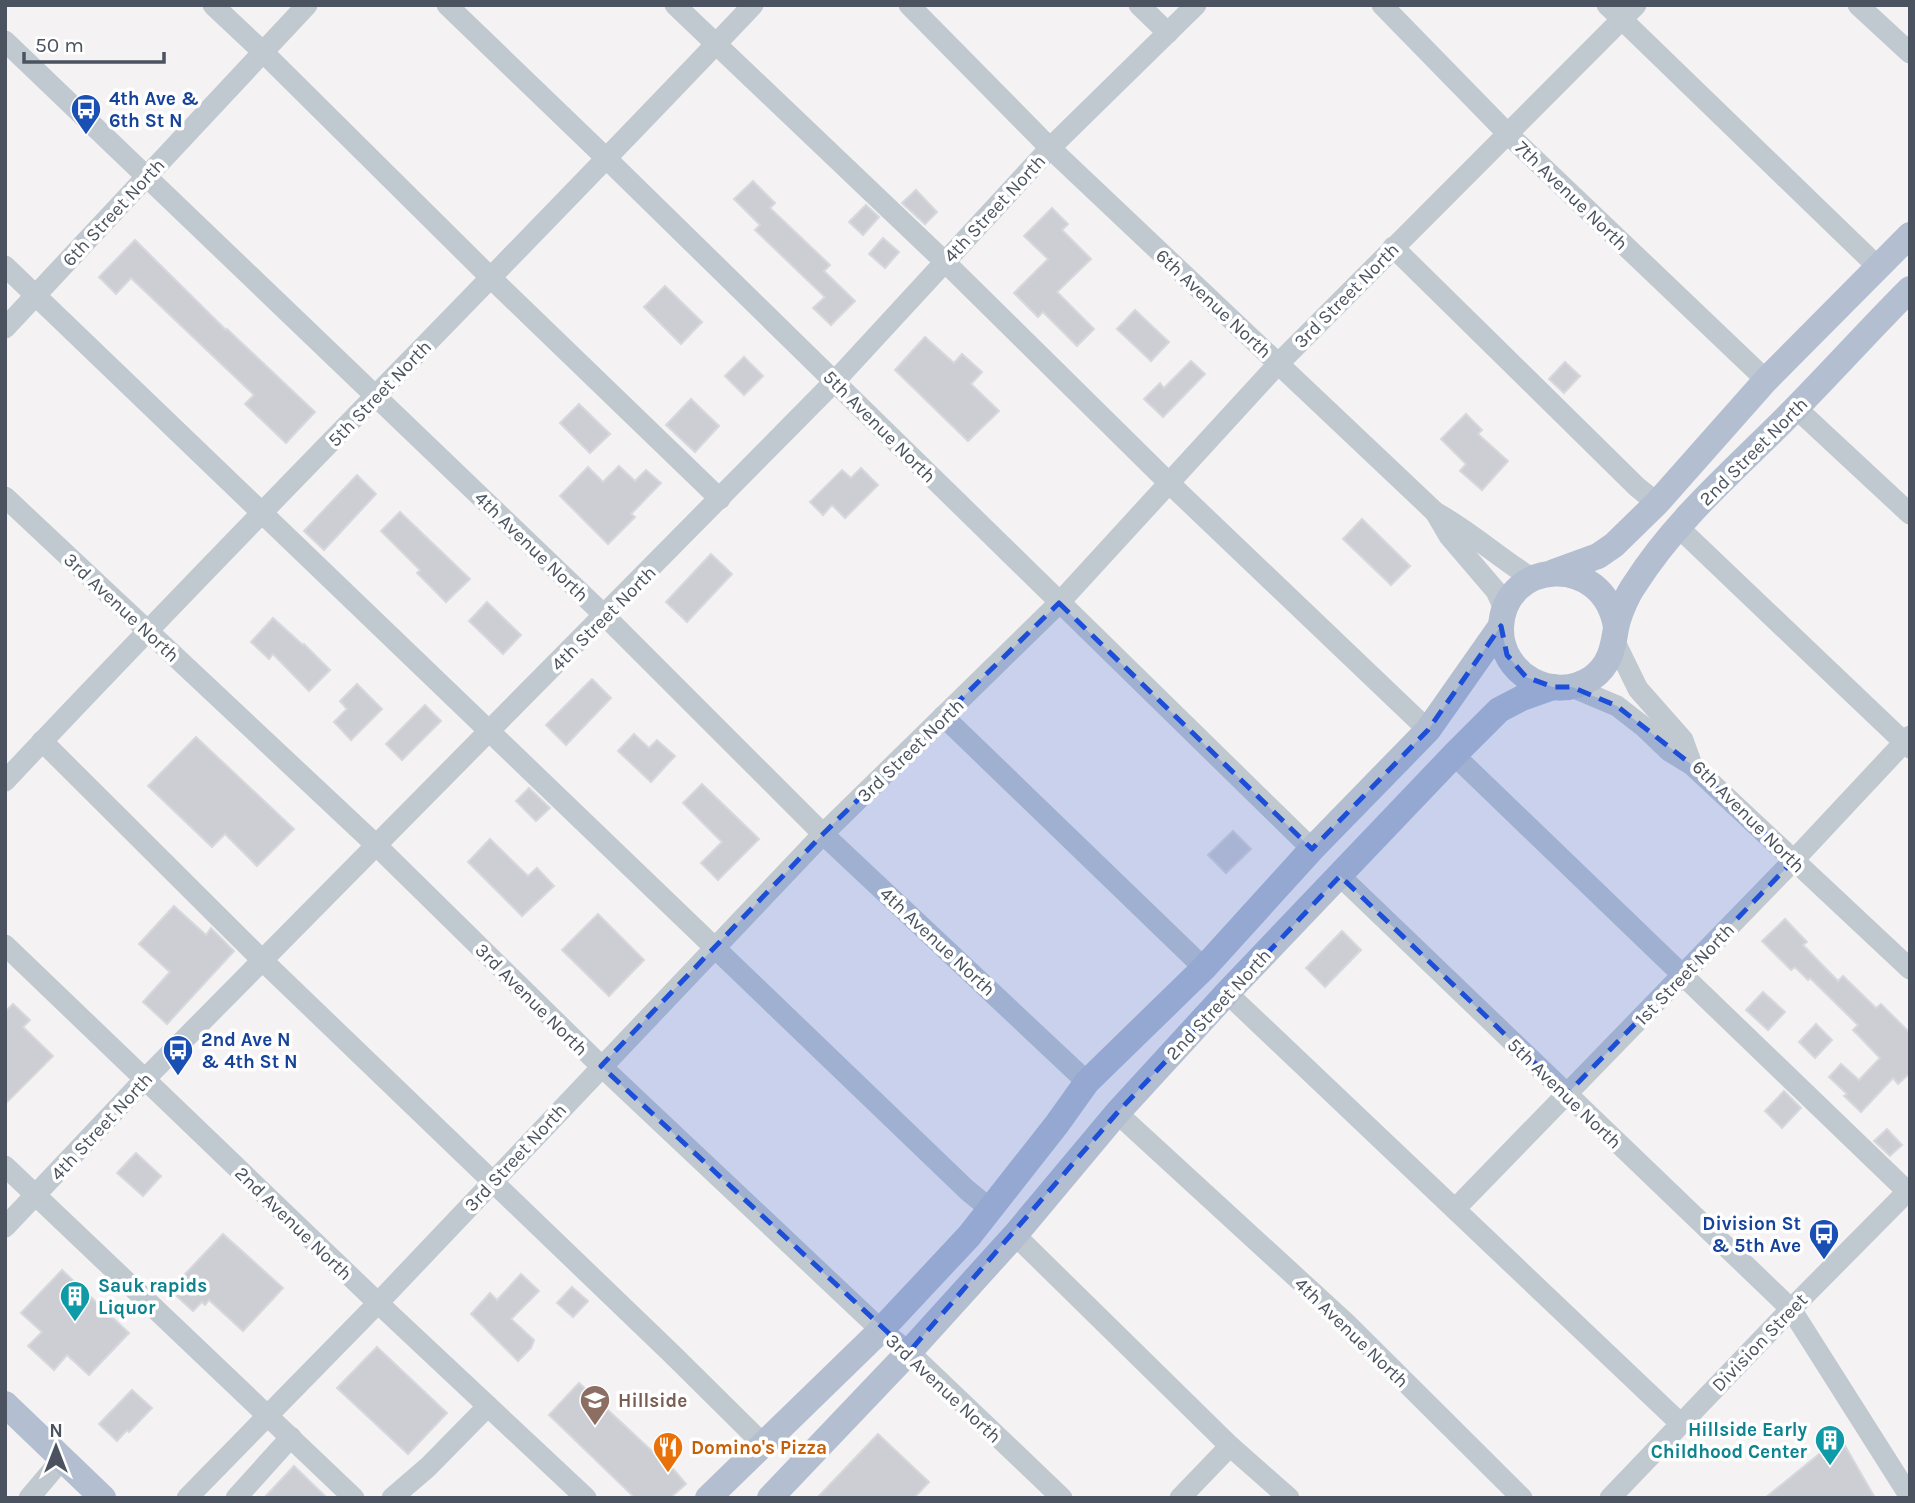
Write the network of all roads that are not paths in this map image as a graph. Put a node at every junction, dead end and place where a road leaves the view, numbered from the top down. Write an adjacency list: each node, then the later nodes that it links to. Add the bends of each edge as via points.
1 (213, 5): 15 (street)
2 (307, 5): 15 (street, 6th Street North)
3 (447, 5): 19 (street, 5th Avenue North)
4 (675, 5): 14 (street)
5 (753, 5): 14 (street, 5th Street North)
6 (909, 5): 18 (street, 6th Avenue North)
7 (1139, 5): 12 (street)
8 (1196, 5): 12 (street, 4th Street North)
9 (1382, 5): 17 (street, 7th Avenue North)
10 (1858, 5): 16 (street)
11 (1621, 10): 17 (street, 3rd Street North); 25 (street)
12 (1168, 33): 18 (street, 4th Street North)
13 (5, 41): 20 (street, 4th Avenue North)
14 (716, 44): 19 (street, 5th Street North); 23 (street)
15 (263, 52): 20 (street, 6th Street North); 26 (street)
16 (1910, 53)
17 (1508, 134): 22 (street, 3rd Street North); 31 (street, 7th Avenue North)
18 (1050, 148): 23 (street, 4th Street North); 30 (street, 6th Avenue North)
19 (607, 159): 26 (street, 5th Street North); 32 (street, 5th Avenue North)
20 (146, 177): 28 (street, 6th Street North); 33 (street, 4th Avenue North)
21 (1910, 235): 25 (main road)
22 (1393, 247): 30 (street, 3rd Street North); 38 (street)
23 (945, 262): 32 (street, 4th Street North); 35 (street)
24 (5, 266): 28 (street)
25 (1879, 268): 31 (main road)
26 (491, 278): 33 (street, 5th Street North); 37 (street)
27 (1909, 292): 34 (main road, 2nd Street North)
28 (36, 295): 29 (street, 6th Street North); 40 (street)
29 (5, 328)
30 (1278, 364): 35 (street, 3rd Street North); 39 (street, 6th Avenue North)
31 (1766, 380): 38 (main road)
32 (835, 381): 37 (street, 4th Street North); 44 (street, 5th Avenue North)
33 (376, 397): 40 (street, 5th Street North); 45 (street, 4th Avenue North)
34 (1796, 408): 41 (street); 42 (main road, 2nd Street North)
35 (1168, 482): 44 (street, 3rd Street North); 52 (street)
36 (5, 497): 47 (street, 3rd Avenue North)
37 (720, 499): 45 (street, 4th Street North)
38 (1657, 503): 43 (main road, via 1598,556)
39 (1435, 512): 43 (street); 46 (street, 6th Avenue North, via 1449,536 1496,591)
40 (262, 513): 47 (street, 5th Street North); 51 (street)
41 (1910, 514)
42 (1677, 526): 48 (main road, 2nd Street North, via 1633,586); 54 (street)
43 (1540, 576): 46 (main road, via 1519,589); 48 (main road, via 1572,574 1594,584 1610,603)
44 (1059, 603): 50 (street, 3rd Street North); 60 (street, 5th Avenue North)
45 (605, 616): 51 (street, 4th Street North); 58 (street, 4th Avenue North)
46 (1503, 618): 49 (main road, via 1502,641 1515,667 1532,681); 52 (main road)
47 (146, 631): 53 (street, 5th Street North); 59 (street, 3rd Avenue North)
48 (1616, 635): 49 (main road, via 1612,653 1600,671); 56 (street, 6th Avenue North, via 1638,689 1683,740)
49 (1562, 687): 55 (main road, 2nd Street North, via 1499,710); 56 (street, via 1617,706)
50 (943, 716): 58 (street, 3rd Street North); 66 (street)
51 (491, 730): 59 (street, 4th Street North); 64 (street)
52 (1428, 730): 60 (main road)
53 (42, 741): 57 (street, 5th Street North); 65 (street)
54 (1908, 742): 61 (street, 1st Street North)
55 (1454, 755): 62 (main road, 2nd Street North); 68 (street)
56 (1692, 765): 61 (street, 6th Avenue North)
57 (5, 780)
58 (823, 834): 64 (street, 3rd Street North); 72 (street, 4th Avenue North)
59 (376, 845): 65 (street, 4th Street North); 70 (street, 3rd Avenue North)
60 (1312, 849): 66 (main road)
61 (1794, 860): 67 (street, 6th Avenue North); 68 (street, 1st Street North)
62 (1340, 876): 69 (main road, 2nd Street North); 73 (street, 5th Avenue North)
63 (5, 945): 71 (street, 2nd Avenue North)
64 (716, 946): 70 (street, 3rd Street North); 79 (street)
65 (262, 960): 71 (street, 4th Street North); 76 (street)
66 (1203, 968): 72 (main road)
67 (1910, 970)
68 (1682, 975): 73 (street, 1st Street North); 77 (street)
69 (1227, 993): 74 (main road, 2nd Street North); 80 (street)
70 (601, 1066): 76 (street, 3rd Street North); 85 (street, 3rd Avenue North)
71 (145, 1079): 78 (street, 4th Street North); 83 (street, 2nd Avenue North)
72 (1087, 1082): 79 (main road)
73 (1566, 1094): 80 (street, 1st Street North); 84 (street, 5th Avenue North)
74 (1117, 1113): 82 (main road, 2nd Street North); 108 (street, 4th Avenue North, via 1346,1323)
75 (5, 1166): 78 (street)
76 (492, 1181): 83 (street, 3rd Street North); 92 (street)
77 (1909, 1191): 84 (street, Division Street)
78 (36, 1195): 81 (street, 4th Street North); 89 (street)
79 (989, 1208): 85 (main road, via 969,1236)
80 (1455, 1209): 90 (street)
81 (5, 1227)
82 (1015, 1235): 86 (main road, 2nd Street North); 93 (street)
83 (378, 1303): 88 (street, 2nd Avenue North); 89 (street, 3rd Street North)
84 (1791, 1309): 90 (street, Division Street); 95 (street, 5th Avenue North)
85 (881, 1330): 86 (street, 3rd Avenue North); 92 (main road)
86 (909, 1352): 104 (main road, 2nd Street North); 105 (street, 3rd Avenue North)
87 (5, 1404): 94 (main road)
88 (488, 1406): 101 (street); 102 (street, 2nd Avenue North)
89 (268, 1416): 91 (street); 98 (street, 3rd Street North)
90 (1681, 1424): 109 (street, Division Street)
91 (291, 1437): 99 (street); 100 (street)
92 (763, 1444): 103 (main road)
93 (1230, 1446): 106 (street); 107 (street)
94 (62, 1459): 96 (street); 97 (main road)
95 (1910, 1497)
96 (29, 1498)
97 (103, 1498)
98 (187, 1498)
99 (236, 1498)
100 (354, 1498)
101 (392, 1498)
102 (586, 1498)
103 (708, 1498)
104 (771, 1498)
105 (1062, 1498)
106 (1180, 1498)
107 (1289, 1498)
108 (1522, 1498)
109 (1610, 1498)

